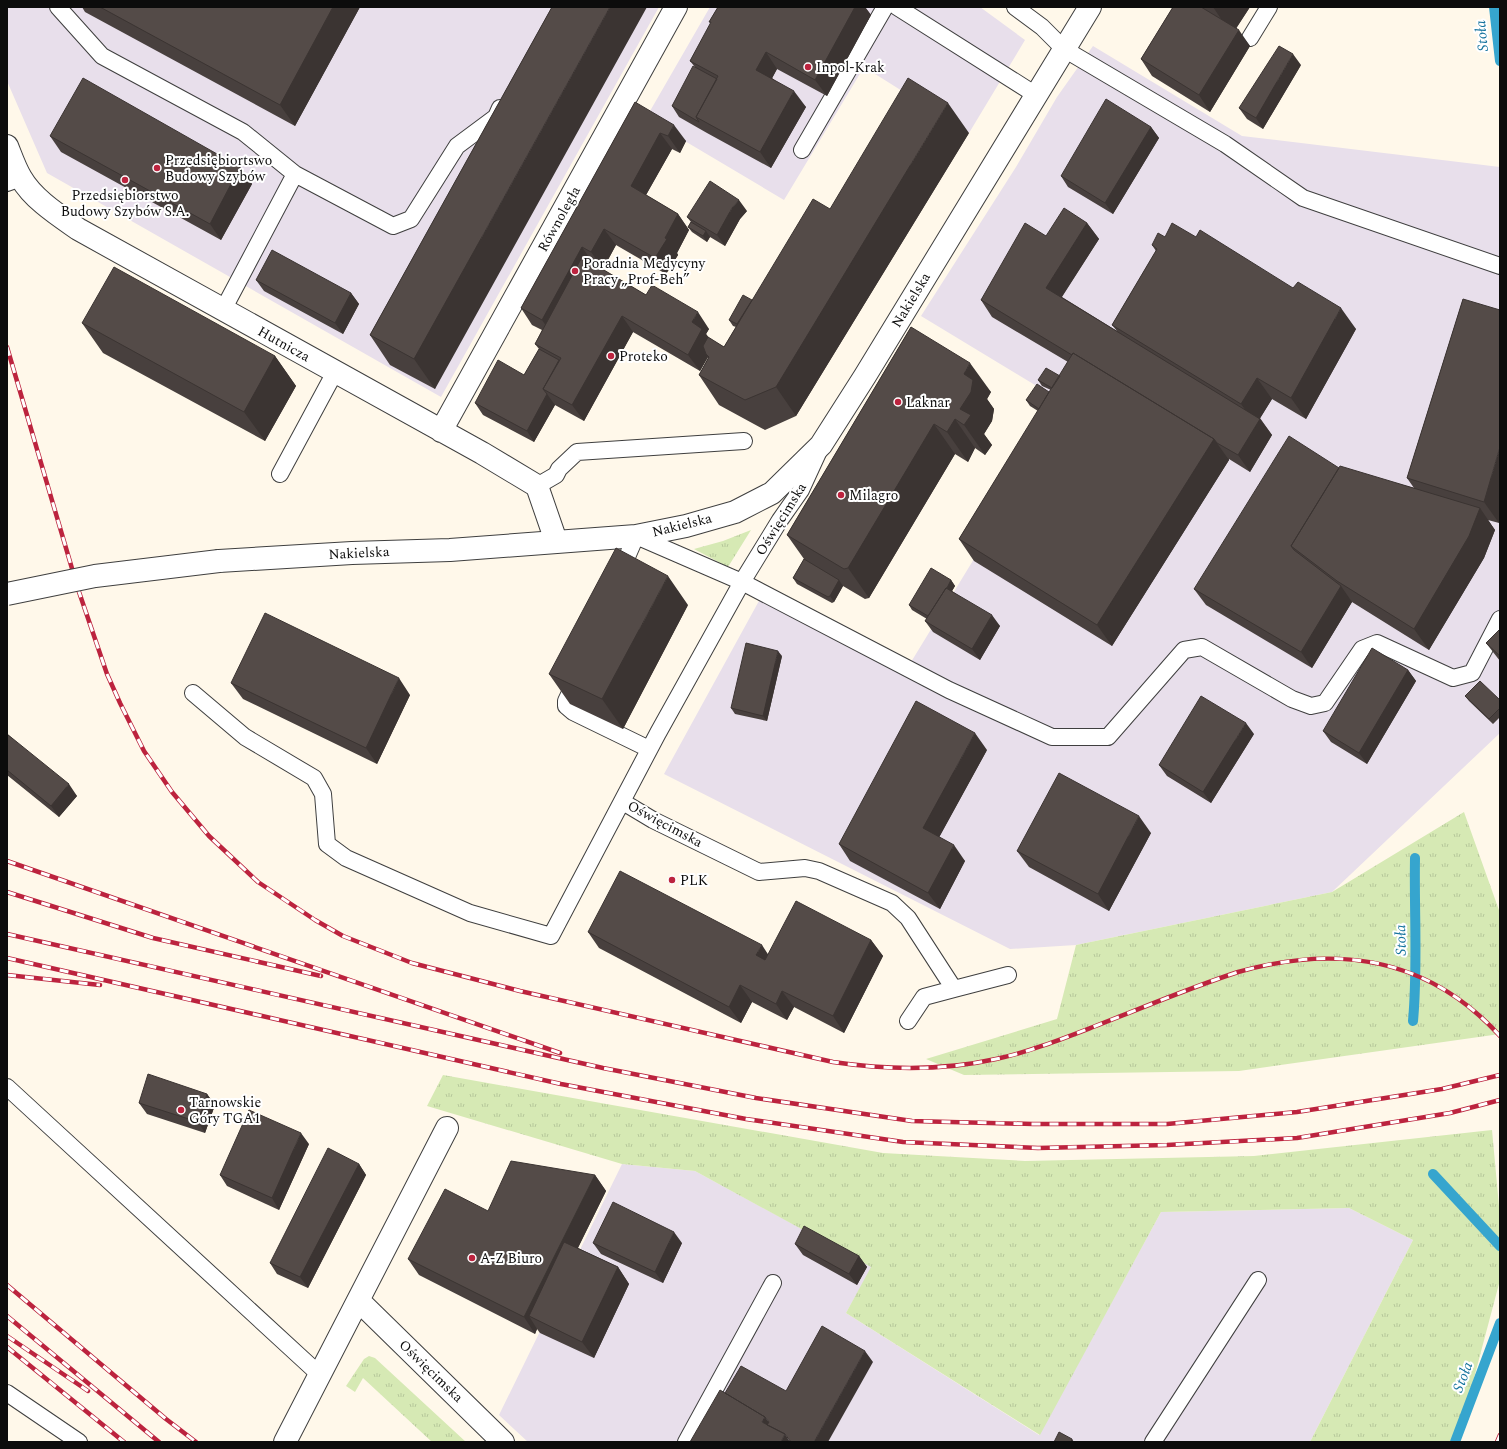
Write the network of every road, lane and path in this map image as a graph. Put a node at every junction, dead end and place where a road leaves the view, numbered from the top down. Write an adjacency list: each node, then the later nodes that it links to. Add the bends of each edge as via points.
1 (58, 7): 14 (lane, via 102,56 242,132)
2 (676, 7): 19 (street, Równoległa)
3 (885, 7): 13 (lane)
4 (897, 7): 10 (lane)
5 (1090, 7): 9 (street, Nakielska)
6 (1269, 7): 8 (lane)
7 (1020, 9): 9 (lane)
8 (1250, 38)
9 (1064, 49): 10 (street, Nakielska); 16 (lane, via 1225,144 1303,198)
10 (1036, 95): 21 (street, Nakielska)
11 (507, 96): 14 (lane, via 496,117 458,146 411,219 393,226)
12 (7, 146): 15 (street, Hutnicza)
13 (802, 150)
14 (295, 174): 17 (lane)
15 (14, 180): 17 (street, Hutnicza, via 78,229)
16 (1500, 266)
17 (223, 310): 18 (street, Hutnicza)
18 (335, 372): 19 (street, Hutnicza); 22 (lane)
19 (441, 431): 23 (street, Hutnicza)
20 (744, 441): 23 (lane, via 577,452 556,475)
21 (821, 445): 24 (street, Nakielska, via 772,493 760,500 735,512 686,526); 26 (lane, Oświęcimska, via 801,490)
22 (280, 474)
23 (536, 486): 25 (street)
24 (636, 536): 25 (street, Nakielska); 26 (lane); 27 (lane)
25 (556, 541): 28 (street, Nakielska, bridge, via 450,550 219,561 95,576)
26 (742, 582): 29 (lane, via 949,690 1052,737 1108,737 1184,650 1202,647 1292,699 1311,706 1325,703 1362,650 1377,643 1453,678 1472,673); 32 (lane, Oświęcimska)
27 (616, 584)
28 (7, 594)
29 (1500, 619)
30 (582, 665): 32 (lane, via 566,706)
31 (193, 693): 33 (lane, via 245,737 314,778 323,794 327,844 346,858 470,913 551,936)
32 (650, 749): 33 (lane, Oświęcimska)
33 (622, 802): 35 (lane, Oświęcimska, via 759,872 805,868 819,871 892,903 908,918)
34 (1008, 975): 35 (lane)
35 (954, 989): 36 (lane, via 924,997)
36 (908, 1021)
37 (7, 1087): 42 (lane)
38 (447, 1128): 41 (street)
39 (1258, 1280): 48 (lane)
40 (773, 1283): 47 (lane)
41 (359, 1301): 42 (street); 46 (street, Oświęcimska)
42 (320, 1375): 45 (street)
43 (7, 1393): 44 (lane)
44 (79, 1442)
45 (285, 1442)
46 (503, 1442)
47 (686, 1442)
48 (1153, 1442)

